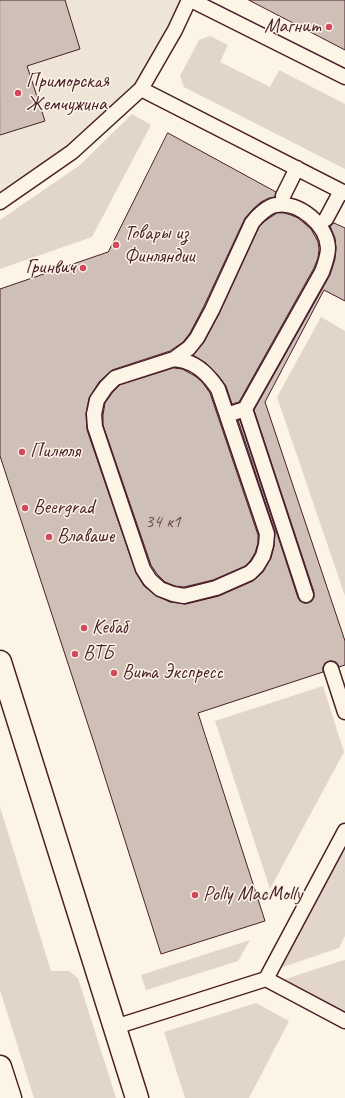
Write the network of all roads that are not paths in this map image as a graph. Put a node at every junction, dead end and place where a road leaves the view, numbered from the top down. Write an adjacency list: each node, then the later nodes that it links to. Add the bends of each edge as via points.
1 (190, 0): 2 (lane); 3 (lane)
2 (345, 77)
3 (141, 89): 4 (lane); 7 (lane, via 72,152)
4 (297, 168): 5 (lane); 6 (lane)
5 (343, 192): 8 (lane)
6 (283, 196)
7 (0, 202)
8 (326, 219)
9 (174, 359): 10 (lane, via 197,338 256,217 276,205 299,208 318,223 328,247 326,260 322,272); 11 (lane, via 187,362 210,377 218,389); 11 (lane, via 115,378 97,400 94,414 95,427 143,569 160,589 173,594 184,596 216,588 250,574 263,556 267,534)
10 (245, 410): 11 (lane); 12 (lane)
11 (228, 415)
12 (306, 595)
13 (0, 662): 19 (street)
14 (331, 670): 15 (lane)
15 (345, 712)
16 (345, 831): 17 (lane)
17 (266, 979): 18 (lane); 19 (lane)
18 (345, 1021)
19 (115, 1027): 22 (street)
20 (0, 1067): 21 (street)
21 (10, 1098)
22 (137, 1098)

